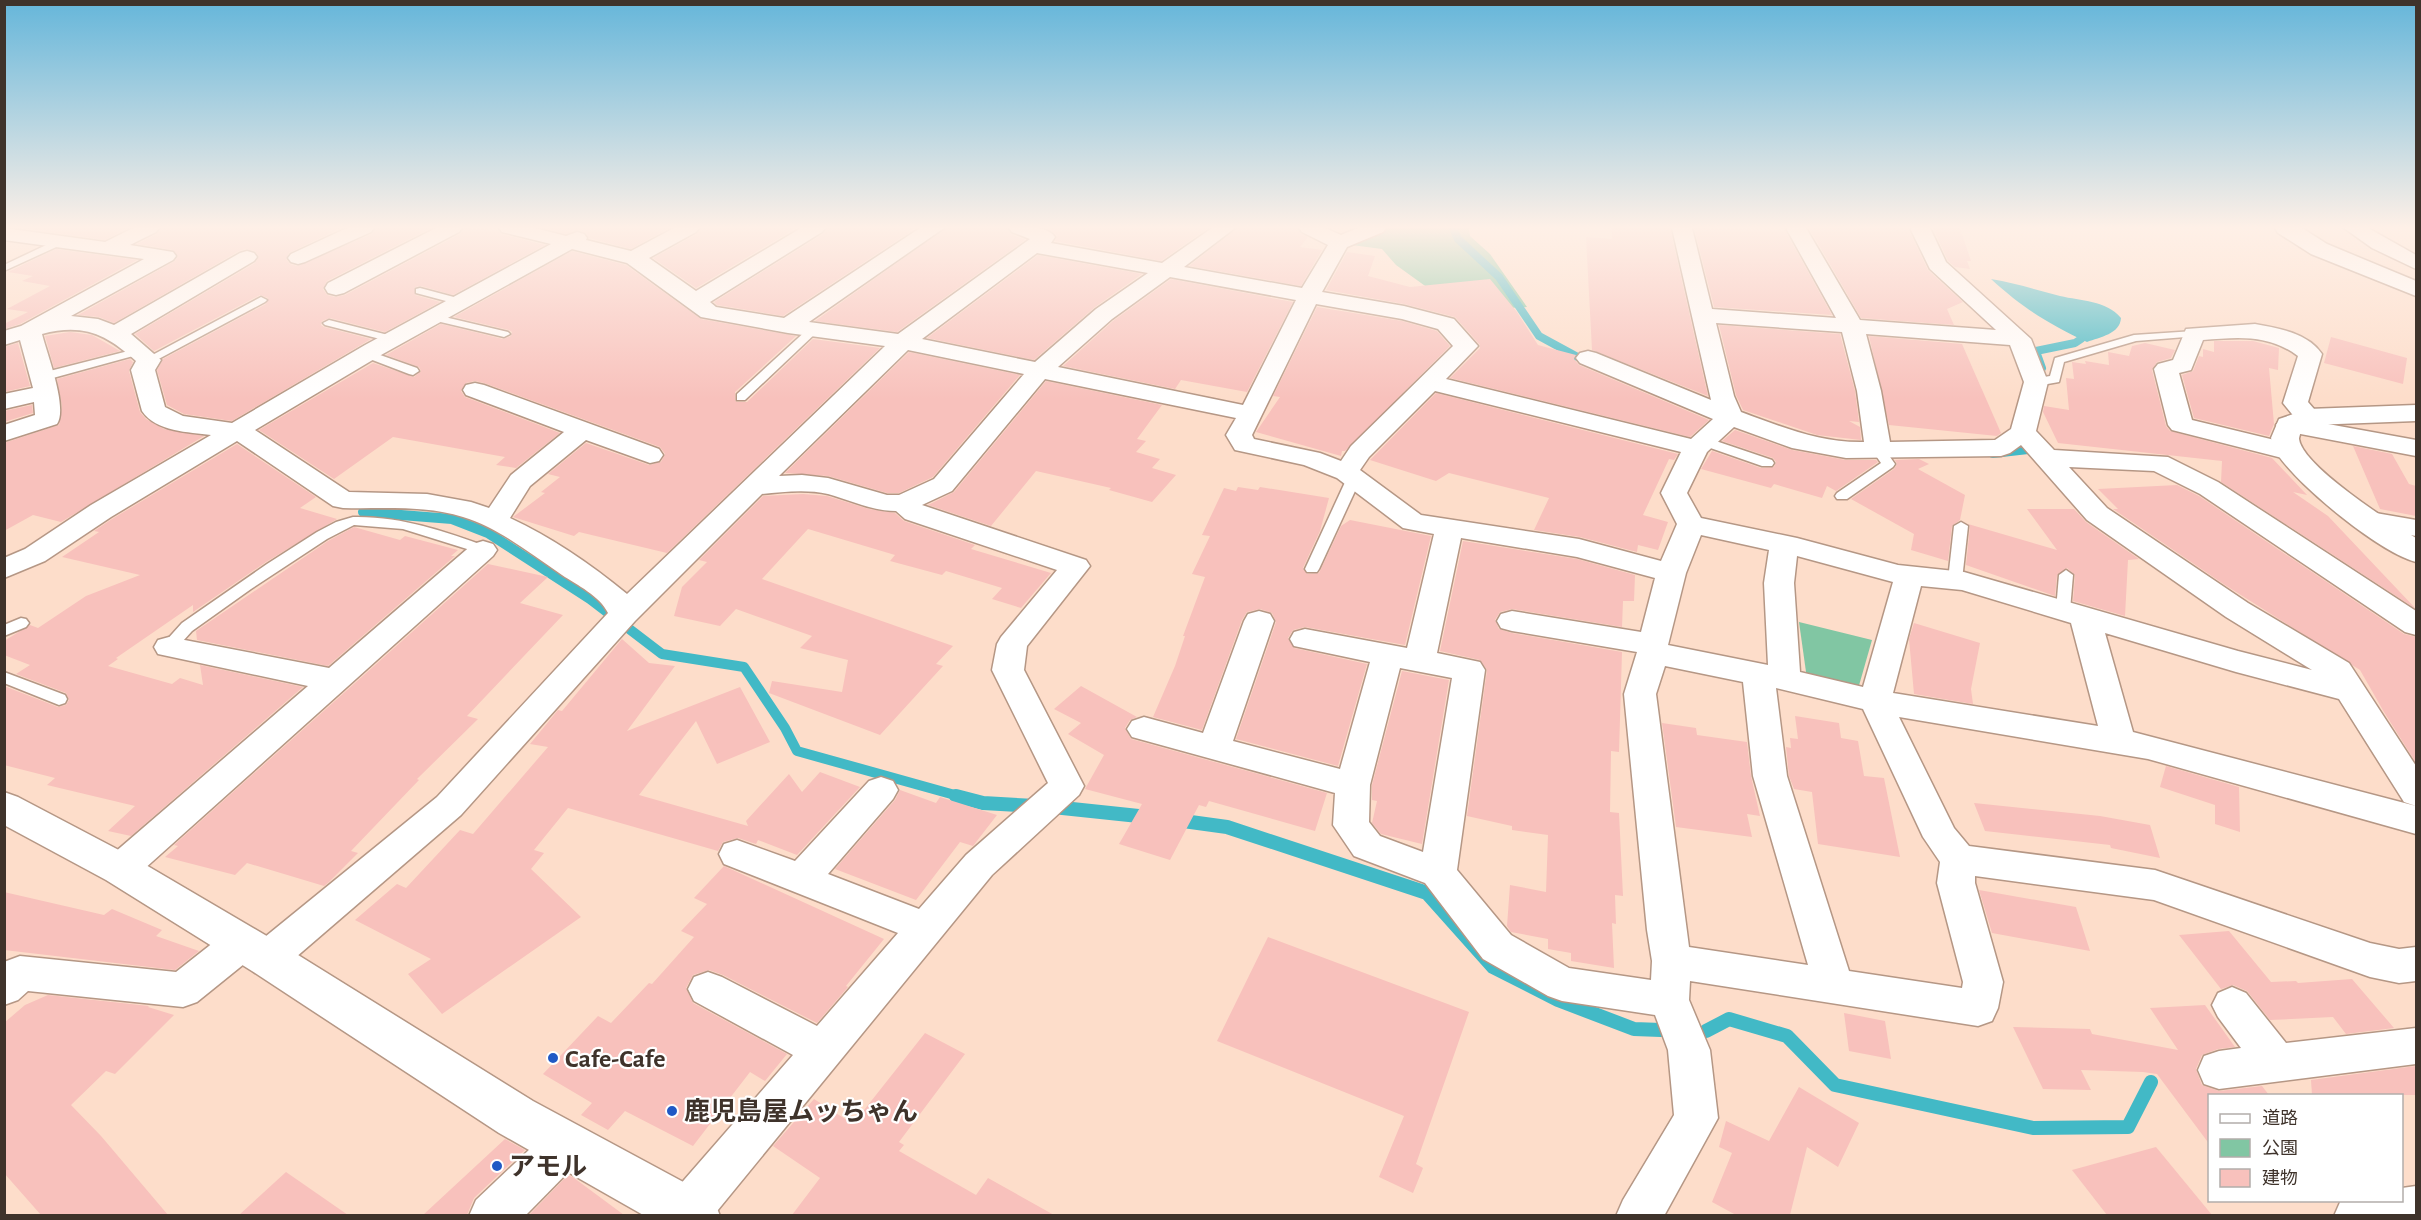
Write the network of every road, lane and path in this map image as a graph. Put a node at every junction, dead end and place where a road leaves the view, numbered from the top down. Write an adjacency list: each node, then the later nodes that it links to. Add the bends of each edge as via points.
1 (110, 285): 28 (street)
2 (199, 285): 27 (street)
3 (342, 285): 15 (street)
4 (491, 285): 20 (street)
5 (673, 285): 19 (street)
6 (722, 285): 19 (street)
7 (849, 285): 24 (street)
8 (982, 285): 33 (street)
9 (1144, 285): 38 (street)
10 (1251, 285): 17 (street)
11 (1315, 285): 17 (street)
12 (1695, 285): 21 (street)
13 (1829, 285): 25 (street)
14 (1959, 285): 32 (street)
15 (336, 288)
16 (420, 291): 20 (lane)
17 (1309, 295): 39 (street, via 1404,312 1446,324 1466,346); 46 (street)
18 (261, 300): 35 (lane)
19 (696, 301): 24 (street, via 709,312)
20 (461, 302): 22 (street)
21 (1702, 315): 25 (street); 47 (street)
22 (432, 317): 29 (lane); 31 (street)
23 (329, 323): 31 (lane)
24 (788, 326): 26 (street)
25 (1852, 326): 32 (street); 56 (street)
26 (813, 330): 33 (street); 43 (lane)
27 (116, 333): 28 (street, via 85,322 60,322); 35 (street)
28 (17, 334): 41 (street)
29 (504, 334)
30 (2194, 334): 40 (lane, via 2134,338 2059,360 2055,379); 50 (street, via 2252,329 2295,340 2310,354 2295,403); 50 (street, via 2183,364 2166,369 2181,425)
31 (393, 339): 34 (street)
32 (2019, 339): 40 (street)
33 (903, 342): 38 (street); 60 (street)
34 (366, 354): 37 (lane); 49 (street)
35 (145, 356): 41 (lane); 49 (street, via 143,370 154,411 177,423)
36 (1588, 358): 47 (street)
37 (413, 370)
38 (1039, 371): 46 (street); 62 (street, via 943,485)
39 (1428, 382): 53 (street); 59 (street, via 1360,452)
40 (2036, 382): 51 (street)
41 (44, 385): 44 (street); 52 (street, via 48,419)
42 (476, 390): 48 (street)
43 (741, 397)
44 (4, 402)
45 (2416, 413): 50 (street)
46 (1251, 414): 59 (street, via 1239,435 1244,445 1311,459)
47 (1730, 417): 53 (street); 56 (street, via 1801,443)
48 (582, 430): 55 (street); 68 (street, via 520,481)
49 (238, 431): 68 (street, via 344,500 427,502 471,510); 71 (street, via 34,555)
50 (2296, 431): 54 (street); 63 (street, via 2332,495)
51 (2023, 432): 56 (street, via 2001,448); 57 (street)
52 (4, 433)
53 (1700, 445): 58 (lane); 64 (street, via 1674,494)
54 (2416, 448)
55 (650, 455)
56 (1883, 457): 61 (lane)
57 (2046, 458): 82 (street, via 2159,463 2209,488); 91 (street, via 2097,514 2237,610 2338,671)
58 (1767, 463)
59 (1350, 475): 66 (street, via 1413,522); 72 (lane)
60 (755, 486): 62 (street, via 802,483 828,486 885,503); 77 (street)
61 (1842, 496)
62 (903, 503): 107 (street, via 915,513 1076,566 1012,644 1008,669 1067,786 979,865)
63 (2364, 519): 67 (street); 70 (street)
64 (1691, 524): 69 (street); 73 (street)
65 (1961, 526): 76 (lane)
66 (1449, 528): 73 (street, via 1579,549); 87 (street)
67 (2416, 528)
68 (489, 535): 77 (street, via 520,533 599,586 618,602); 85 (lane, via 350,521 187,627); 90 (street)
69 (1784, 544): 74 (street); 89 (street)
70 (2416, 552)
71 (4, 569)
72 (1312, 569)
73 (1671, 573): 86 (street)
74 (1909, 575): 76 (street); 93 (street)
75 (2066, 575): 78 (lane)
76 (1955, 580): 78 (street)
77 (624, 614): 108 (street, via 449,806)
78 (2074, 614): 91 (street); 95 (street)
79 (1259, 621): 96 (street)
80 (1512, 621): 86 (street)
81 (21, 623): 83 (lane)
82 (2416, 625)
83 (4, 631)
84 (1305, 639): 87 (street)
85 (169, 647): 90 (street)
86 (1653, 648): 89 (street); 109 (street, via 1640,694)
87 (1404, 658): 97 (street); 105 (street, via 1469,670)
88 (4, 677): 92 (lane)
89 (1772, 677): 93 (street); 111 (street, via 1770,776)
90 (334, 680): 104 (street)
91 (2348, 690): 99 (street)
92 (59, 699)
93 (1875, 701): 95 (street); 103 (street, via 1941,837)
94 (1144, 729): 96 (street)
95 (2119, 742): 101 (street)
96 (1214, 748): 97 (street)
97 (1353, 785): 105 (street, via 1351,825 1367,846)
98 (881, 790): 106 (street)
99 (2416, 793)
100 (4, 807): 104 (street)
101 (2416, 820)
102 (736, 854): 106 (street)
103 (1958, 859): 110 (street, via 2155,885); 111 (street, via 1956,882 1983,982 1978,1008)
104 (120, 868): 108 (street)
105 (1438, 873): 114 (street, via 1497,947 1563,984)
106 (801, 879): 107 (street)
107 (926, 928): 117 (street)
108 (254, 951): 112 (street, via 183,990 20,974); 120 (street, via 516,1117)
109 (1672, 962): 111 (street); 114 (street)
110 (2411, 972)
111 (1834, 986)
112 (4, 988)
113 (708, 989): 117 (street)
114 (1669, 1000): 124 (street, via 1689,1050 1696,1118)
115 (2232, 1005): 118 (street)
116 (2416, 1046): 118 (street)
117 (823, 1050): 122 (street)
118 (2276, 1062): 119 (street)
119 (2219, 1070)
120 (566, 1144): 122 (street); 123 (street)
121 (2416, 1209): 125 (street)
122 (691, 1213)
123 (492, 1215)
124 (1639, 1215)
125 (2357, 1215)

